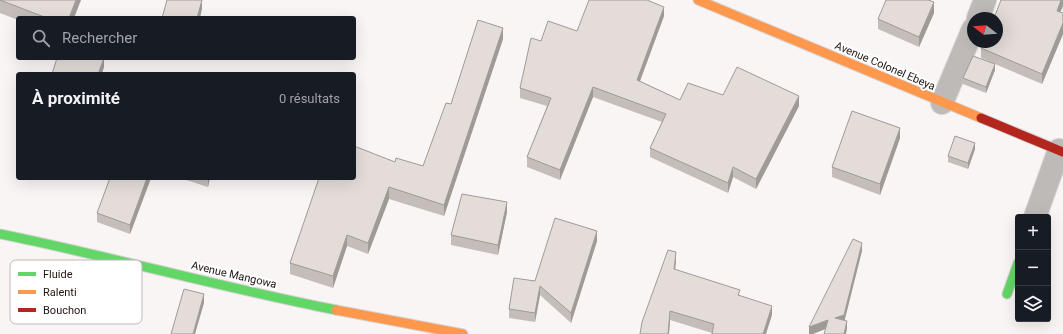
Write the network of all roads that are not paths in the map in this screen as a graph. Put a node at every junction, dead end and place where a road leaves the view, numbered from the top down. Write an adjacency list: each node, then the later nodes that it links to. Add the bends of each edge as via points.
1 (698, 0): 5 (street, Avenue Colonel Ebeya)
2 (985, 0): 3 (street)
3 (980, 12)
4 (967, 43): 5 (street)
5 (942, 103): 6 (street, Avenue Colonel Ebeya)
6 (1061, 151): 7 (street)
7 (1036, 214)
8 (0, 234): 9 (street, Avenue Mangowa)
9 (117, 260)
10 (142, 266): 13 (street, Avenue Mangowa, via 280,299)
11 (1015, 271): 12 (street)
12 (1007, 294)
13 (463, 334)

